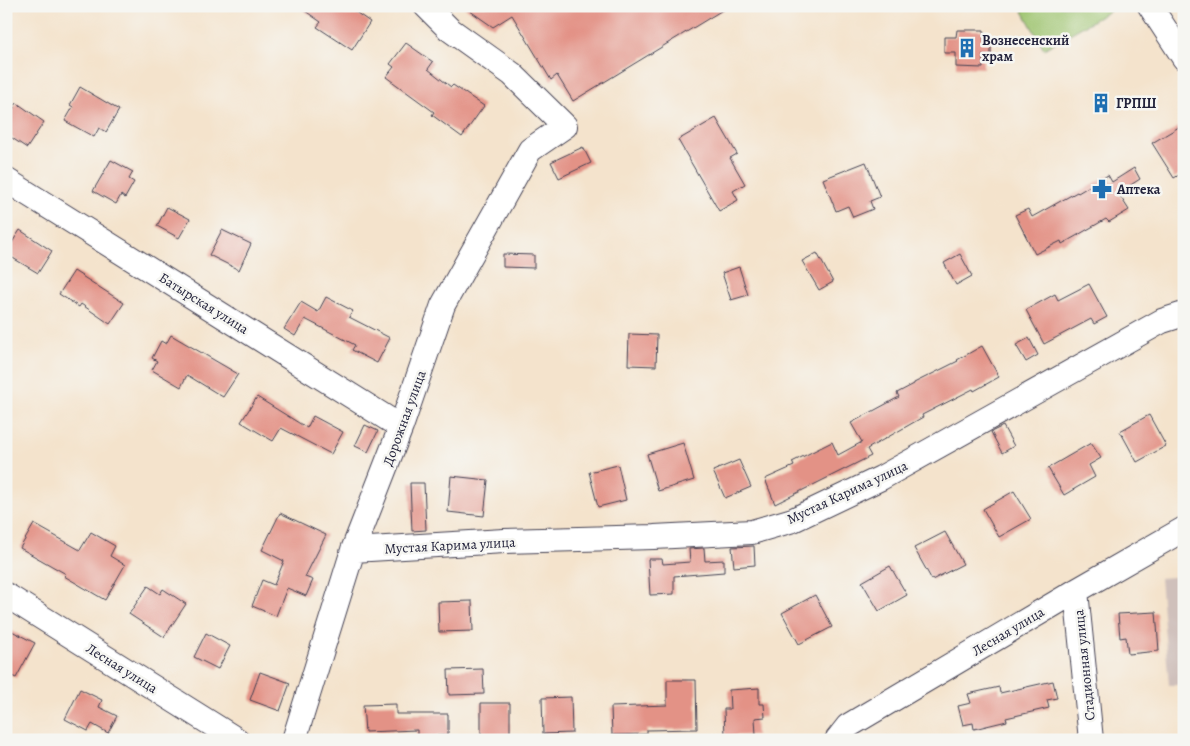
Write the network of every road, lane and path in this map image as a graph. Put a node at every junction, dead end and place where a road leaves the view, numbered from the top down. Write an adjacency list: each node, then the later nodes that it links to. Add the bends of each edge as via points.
1 (426, 6): 6 (street, Дорожная улица, via 449,29 512,74 565,126 530,150 443,306)
2 (1150, 6): 3 (street)
3 (1184, 58)
4 (6, 180): 6 (street, Батырская улица)
5 (1184, 314): 8 (street, Мустая Карима улица, via 1162,321 881,478 793,520 752,532)
6 (401, 428): 8 (street, Дорожная улица)
7 (1184, 529): 9 (street, Лесная улица)
8 (353, 550): 12 (street, Дорожная улица)
9 (1076, 591): 13 (street, Лесная улица, via 848,726); 14 (street, Стадионная улица)
10 (6, 595): 11 (street, Лесная улица)
11 (237, 740)
12 (294, 740)
13 (837, 740)
14 (1091, 740)

